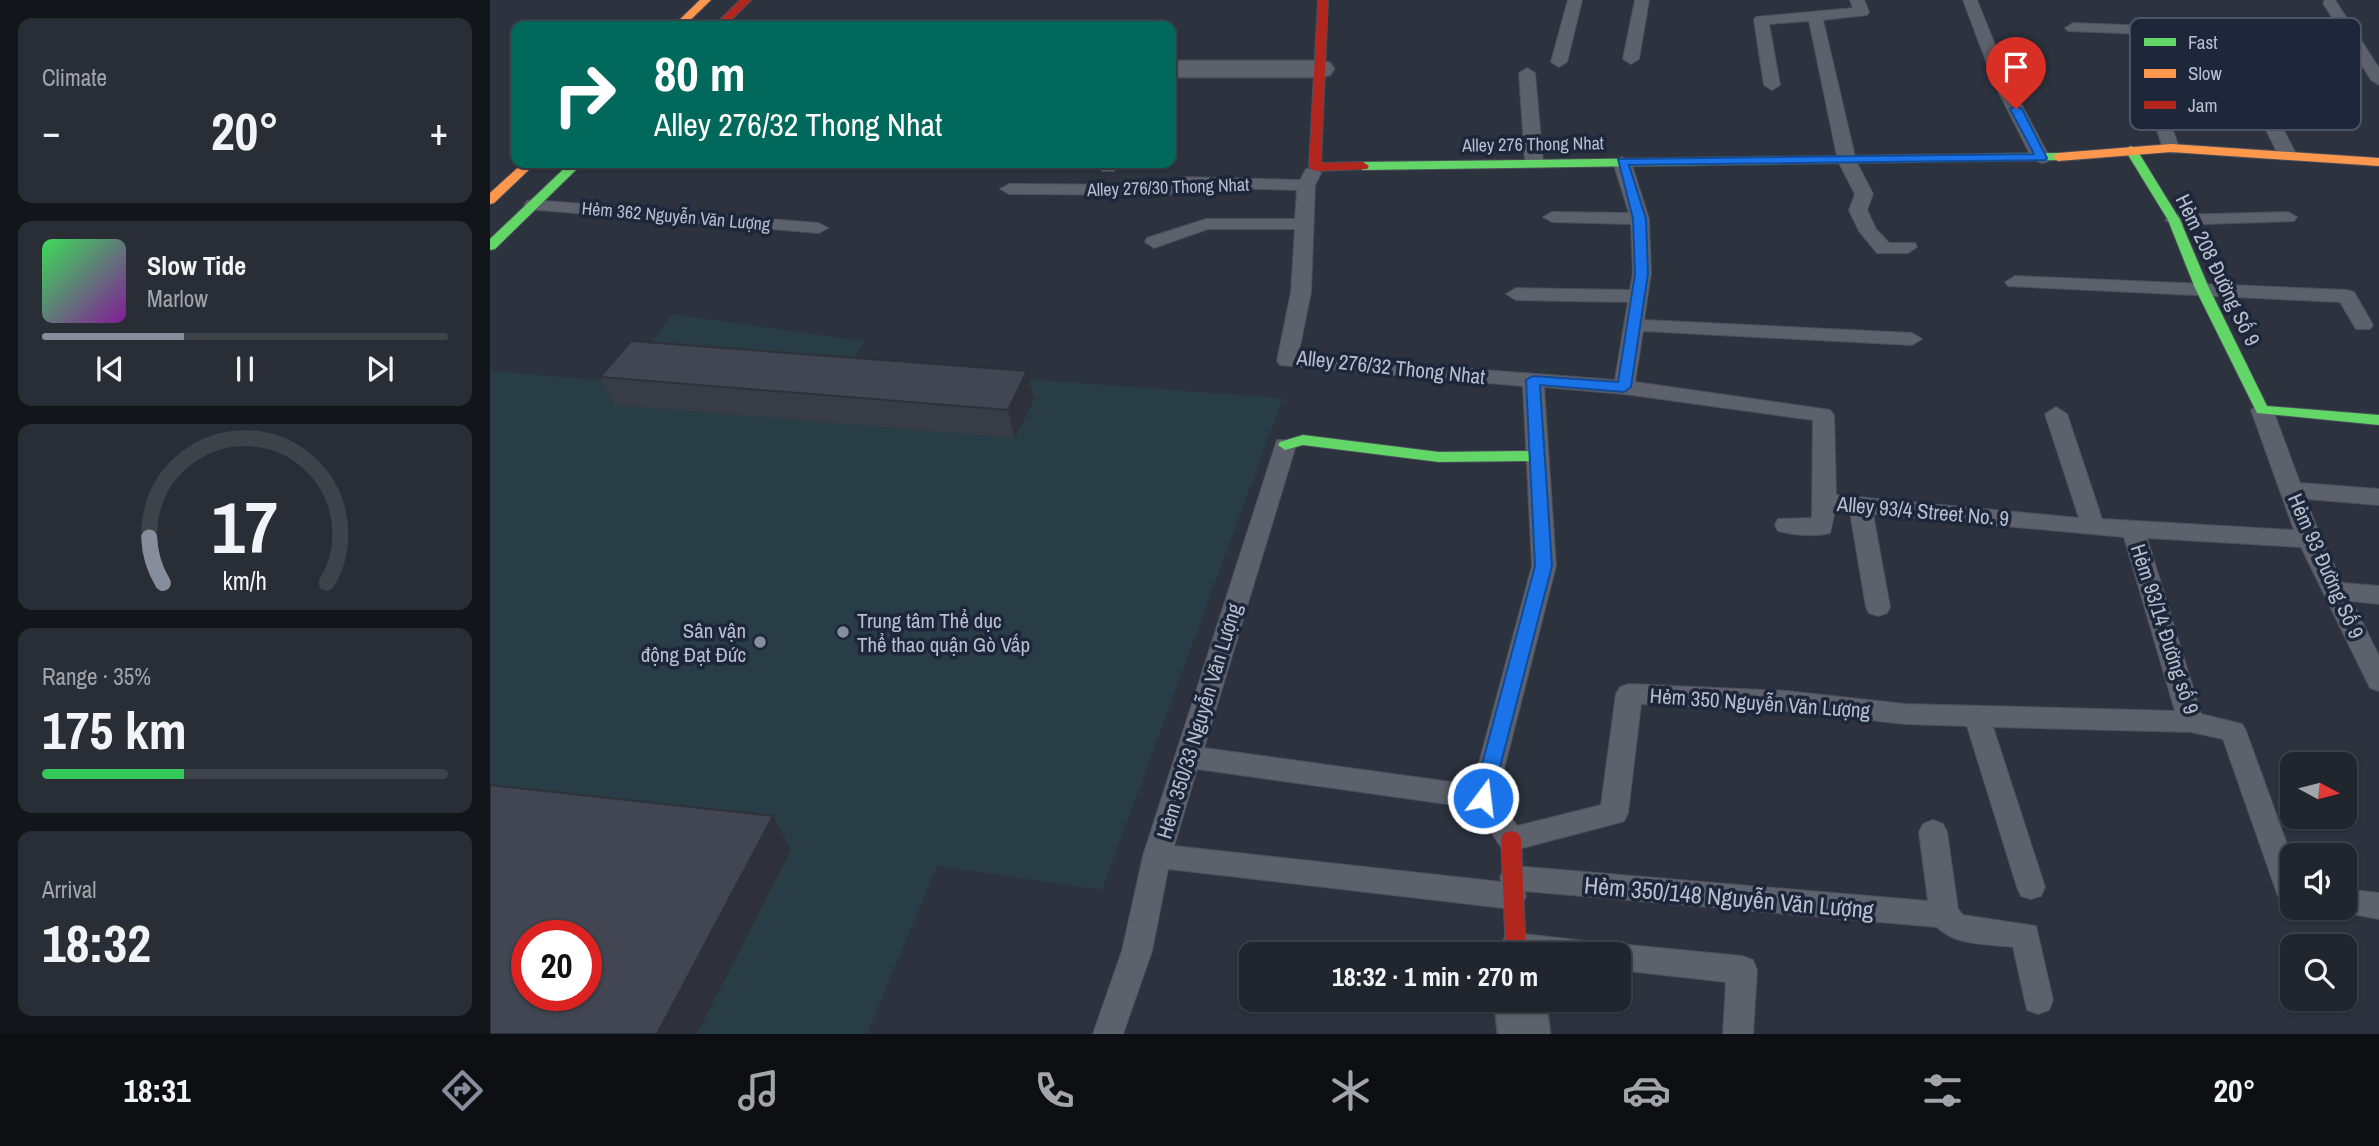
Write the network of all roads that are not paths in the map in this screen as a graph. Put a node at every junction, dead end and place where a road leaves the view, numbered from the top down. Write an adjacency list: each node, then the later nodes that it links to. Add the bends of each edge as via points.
1 (706, 0): 11 (street)
2 (746, 0): 12 (street)
3 (1323, 0): 19 (street)
4 (1575, 0): 17 (lane)
5 (1642, 0): 16 (lane)
6 (1857, 0): 9 (lane, via 1862,12)
7 (1970, 0): 28 (lane, via 2003,85)
8 (2330, 3): 10 (lane)
9 (1815, 16): 22 (lane, via 1761,20); 29 (lane)
10 (2340, 18)
11 (683, 21)
12 (724, 21)
13 (2073, 28): 14 (lane)
14 (2130, 30)
15 (2361, 52): 21 (lane)
16 (1631, 59)
17 (1559, 62)
18 (1176, 69): 19 (street)
19 (1321, 69): 33 (street)
20 (1527, 73): 30 (lane)
21 (2379, 80)
22 (1772, 85)
23 (2165, 130): 25 (lane)
24 (2275, 130): 27 (lane)
25 (2171, 149): 26 (street, Alley 276 Thong Nhat); 27 (street, Alley 276 Thong Nhat)
26 (2131, 150): 28 (street, Alley 276 Thong Nhat); 43 (street, Hẻm 208 Đường Số 9)
27 (2287, 154): 32 (street, Alley 276 Thong Nhat)
28 (2041, 158): 29 (street, Alley 276 Thong Nhat)
29 (1847, 161): 31 (street, Alley 276 Thong Nhat); 48 (lane, via 1864,194 1858,210 1868,231 1884,249)
30 (1534, 162): 31 (street, Alley 276 Thong Nhat); 33 (street, Alley 276 Thong Nhat)
31 (1622, 162): 42 (lane)
32 (2379, 162)
33 (1315, 167): 36 (lane)
34 (525, 168): 38 (street)
35 (572, 168): 39 (street)
36 (1306, 185): 37 (lane, Alley 276/30 Thong Nhat, via 1182,183 1169,190); 44 (lane, Alley 276/32 Thong Nhat)
37 (1009, 189)
38 (490, 200)
39 (533, 205): 45 (lane, Hẻm 362 Nguyễn Văn Lượng); 47 (street)
40 (1552, 217): 42 (lane)
41 (2288, 217): 43 (lane)
42 (1640, 219): 52 (lane)
43 (2174, 220): 50 (street, Hẻm 208 Đường Số 9)
44 (1305, 224): 46 (lane, via 1206,223); 56 (lane, Alley 276/32 Thong Nhat, via 1301,292 1287,360)
45 (818, 228)
46 (1153, 242)
47 (490, 247)
48 (1908, 247)
49 (2015, 282): 50 (lane)
50 (2202, 288): 54 (lane, via 2347,296); 58 (street, Hẻm 208 Đường Số 9)
51 (1516, 294): 52 (lane)
52 (1638, 296): 53 (lane)
53 (1634, 325): 55 (lane); 57 (lane)
54 (2363, 325)
55 (1912, 339)
56 (1533, 380): 57 (lane, Alley 276/32 Thong Nhat); 62 (lane)
57 (1624, 387): 65 (lane, Alley 93/4 Street No. 9, via 1824,415)
58 (2262, 410): 60 (street); 63 (lane, Hẻm 93 Đường Số 9)
59 (2056, 414): 68 (lane)
60 (2377, 424)
61 (1285, 445): 62 (street, via 1303,440 1439,457); 77 (lane, Hẻm 350/33 Nguyễn Văn Lượng)
62 (1537, 456): 78 (lane, via 1544,566)
63 (2291, 490): 64 (lane); 70 (lane, Hẻm 93 Đường Số 9)
64 (2379, 497)
65 (1825, 502): 66 (lane, Alley 93/4 Street No. 9); 67 (lane, via 1822,527)
66 (1860, 505): 68 (lane, Alley 93/4 Street No. 9); 73 (lane)
67 (1786, 525)
68 (2093, 527): 69 (lane, Alley 93/4 Street No. 9)
69 (2133, 529): 70 (lane, Alley 93/4 Street No. 9); 76 (lane, Hẻm 93/14 Đường số 9)
70 (2309, 539): 71 (lane, Hẻm 93 Đường Số 9)
71 (2334, 591): 72 (lane); 74 (lane, Hẻm 93 Đường Số 9)
72 (2379, 595)
73 (1878, 607)
74 (2379, 681)
75 (1977, 716): 76 (lane, Hẻm 350 Nguyễn Văn Lượng); 80 (lane, Hẻm 350 Nguyễn Văn Lượng, via 1629,694 1614,813); 84 (lane)
76 (2191, 722): 82 (lane, Hẻm 93/14 Đường số 9, via 2233,731)
77 (1188, 757): 78 (lane); 81 (lane, Hẻm 350/33 Nguyễn Văn Lượng)
78 (1483, 798): 80 (lane)
79 (1933, 832): 87 (lane)
80 (1511, 839): 83 (street)
81 (1157, 856): 83 (lane, Hẻm 350/33 Nguyễn Văn Lượng); 92 (lane, via 1137,951)
82 (2280, 862)
83 (1513, 887): 87 (lane, Hẻm 350/148 Nguyễn Văn Lượng); 88 (street)
84 (2031, 887)
85 (2357, 903): 86 (lane)
86 (2379, 906)
87 (1944, 915): 90 (lane, Hẻm 350/148 Nguyễn Văn Lượng, via 1956,927 2026,935)
88 (1516, 942)
89 (1631, 958): 94 (lane, via 1742,970)
90 (2038, 999)
91 (1521, 1012): 93 (street)
92 (1108, 1034)
93 (1524, 1034)
94 (1738, 1034)

